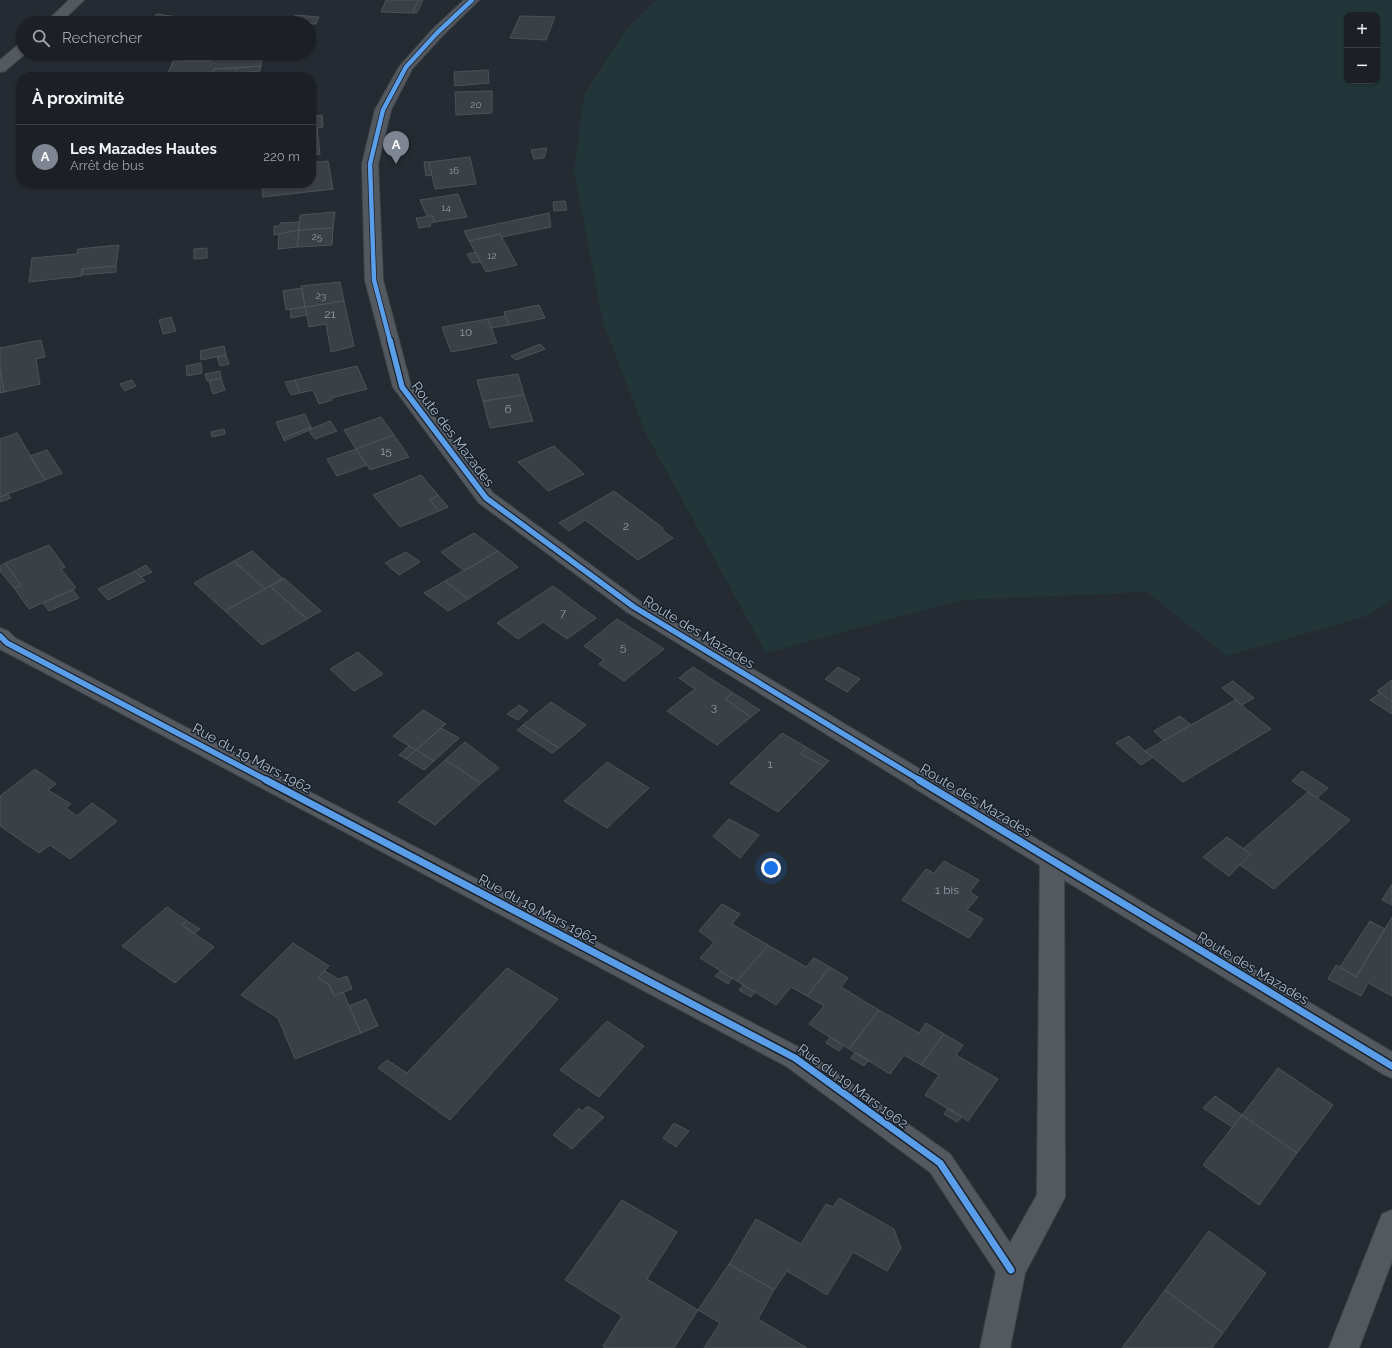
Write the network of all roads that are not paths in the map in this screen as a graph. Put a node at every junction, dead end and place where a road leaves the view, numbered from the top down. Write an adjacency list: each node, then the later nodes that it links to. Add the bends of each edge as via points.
1 (77, 0): 3 (street)
2 (472, 0): 7 (street, Route des Mazades, via 406,67 383,110 370,164 374,280 402,387 486,498 634,607)
3 (60, 16)
4 (16, 54): 5 (street)
5 (0, 68)
6 (0, 636): 10 (street, Rue du 19 Mars 1962, via 7,643 795,1058 940,1163)
7 (1052, 860): 8 (street, Route des Mazades); 10 (street, via 1051,1197)
8 (1392, 1066)
9 (1392, 1222): 12 (street)
10 (1011, 1270): 11 (street)
11 (995, 1348)
12 (1344, 1348)

